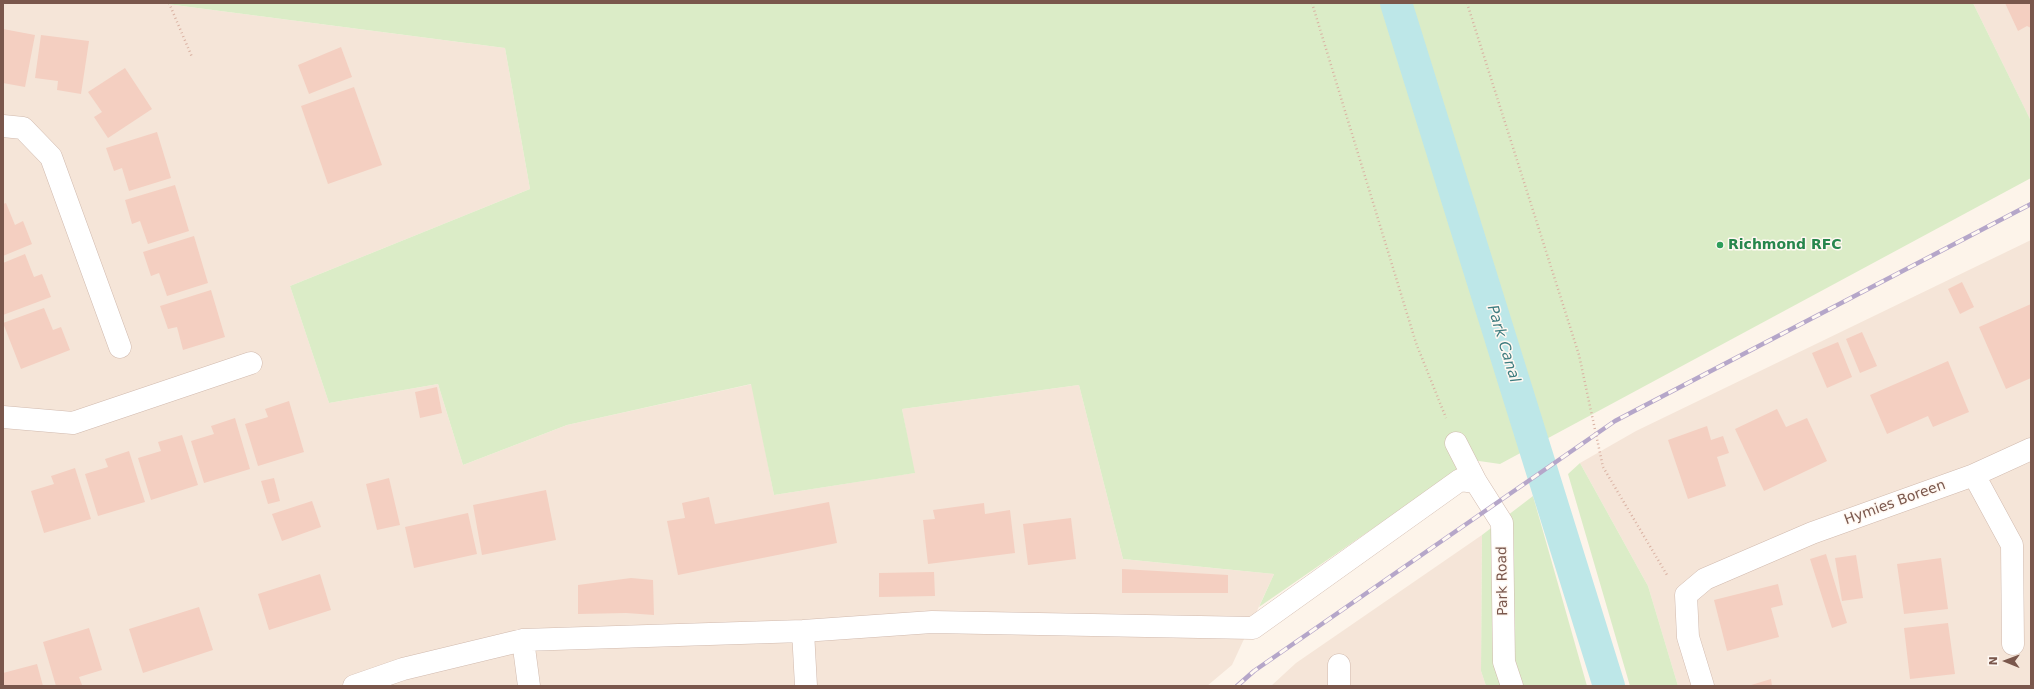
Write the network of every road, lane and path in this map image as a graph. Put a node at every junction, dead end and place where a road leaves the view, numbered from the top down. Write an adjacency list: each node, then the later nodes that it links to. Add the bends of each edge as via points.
1 (169, 3): 4 (path)
2 (1312, 3): 9 (path, via 1416,343)
3 (1467, 3): 13 (path, via 1579,355 1603,467 1669,580)
4 (192, 57)
5 (3, 126): 6 (street, via 23,128 51,157)
6 (120, 347)
7 (251, 363): 8 (street, via 73,423)
8 (3, 417)
9 (1456, 443): 12 (street, Park Road)
10 (2031, 449): 11 (street, Hymies Boreen)
11 (1974, 475): 13 (street, Hymies Boreen, via 1812,533 1705,579); 16 (street, via 2012,545)
12 (1476, 482): 14 (street, via 1460,480 1253,628 932,622); 20 (street, Park Road, via 1502,524 1504,662)
13 (1686, 595): 21 (street, via 1688,637)
14 (803, 631): 15 (street); 19 (street)
15 (523, 640): 17 (street, via 403,670); 18 (street)
16 (2012, 644)
17 (354, 686)
18 (529, 686)
19 (806, 686)
20 (1512, 686)
21 (1703, 686)

